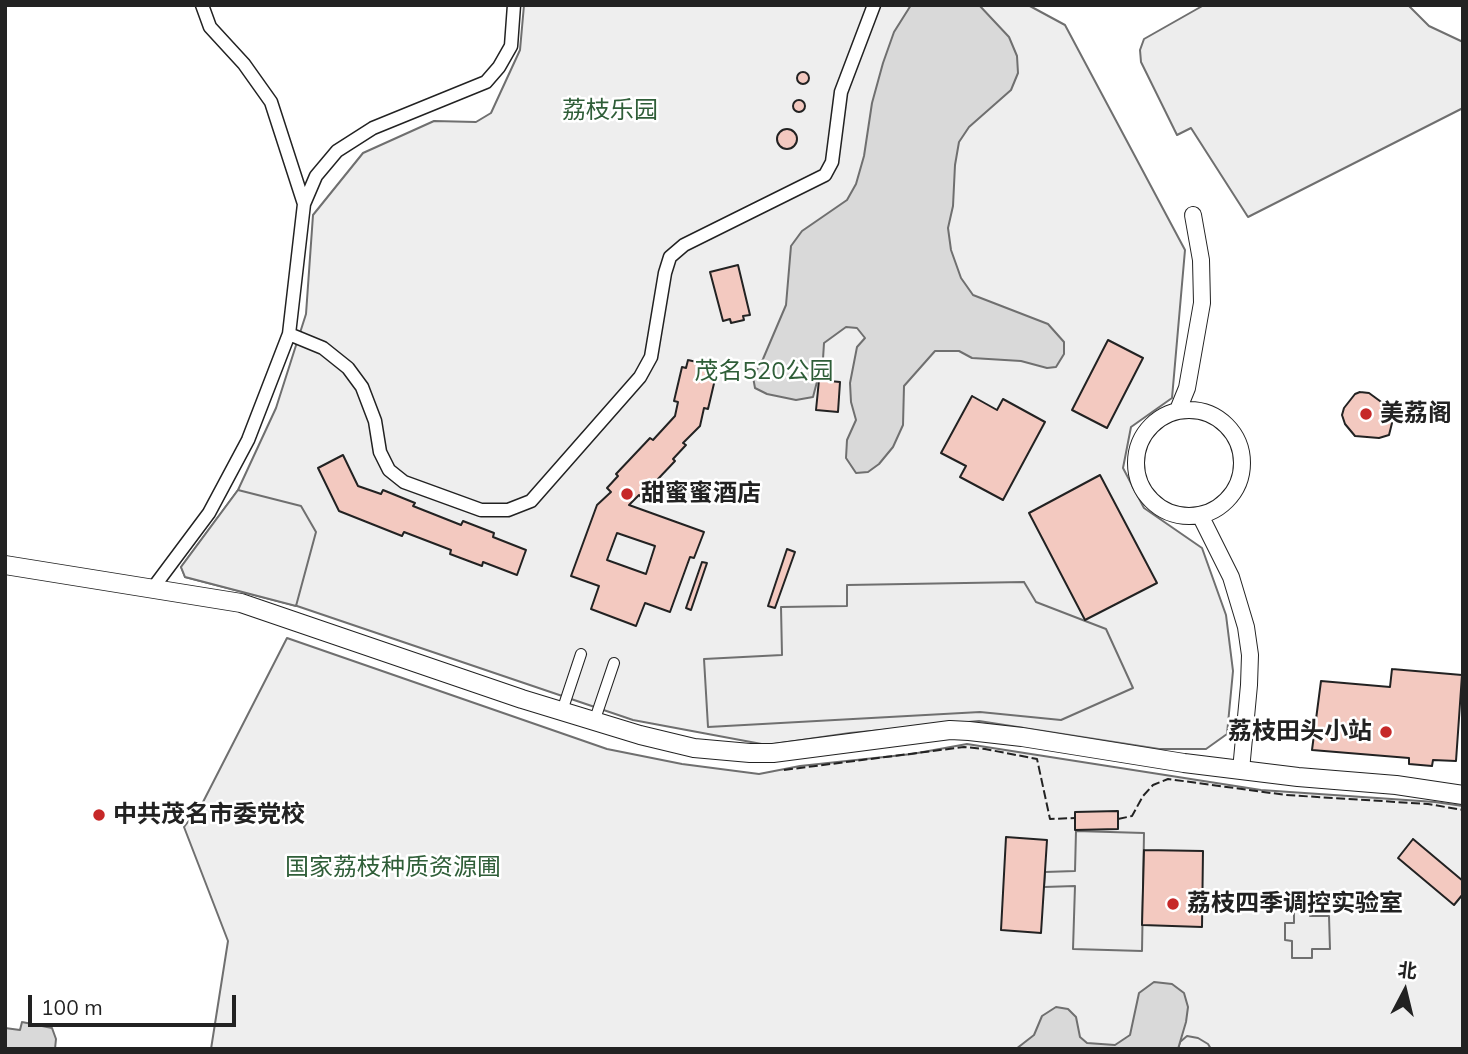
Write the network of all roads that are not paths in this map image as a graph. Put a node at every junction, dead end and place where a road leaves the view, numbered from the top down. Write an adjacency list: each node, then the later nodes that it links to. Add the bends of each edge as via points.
1 (202, 5): 4 (street, via 210,27 271,102)
2 (514, 5): 4 (street, via 511,46 486,82 373,128 337,152 316,176)
3 (874, 5): 6 (street, via 841,92 832,162 825,175 684,245 670,257 650,357 640,377 531,501 508,510 481,510 404,482 389,470 380,452 371,410 348,368 323,348)
4 (304, 204): 6 (street)
5 (1193, 215): 7 (street, via 1202,303 1187,388)
6 (289, 334): 10 (street, via 230,477)
7 (1178, 410): 8 (street, via 1200,411 1220,419 1235,435 1242,456 1240,479 1229,498); 8 (street, via 1164,415 1143,435 1137,449 1138,479 1161,508 1184,516)
8 (1200, 515): 15 (street, via 1234,585 1246,627 1249,685)
9 (5, 565): 10 (main road)
10 (153, 588): 13 (main road, via 250,605)
11 (581, 654): 13 (street)
12 (614, 663): 14 (street)
13 (562, 711): 14 (main road)
14 (594, 722): 15 (main road, via 694,748 750,753 950,730)
15 (1241, 770): 16 (main road)
16 (1463, 795)

